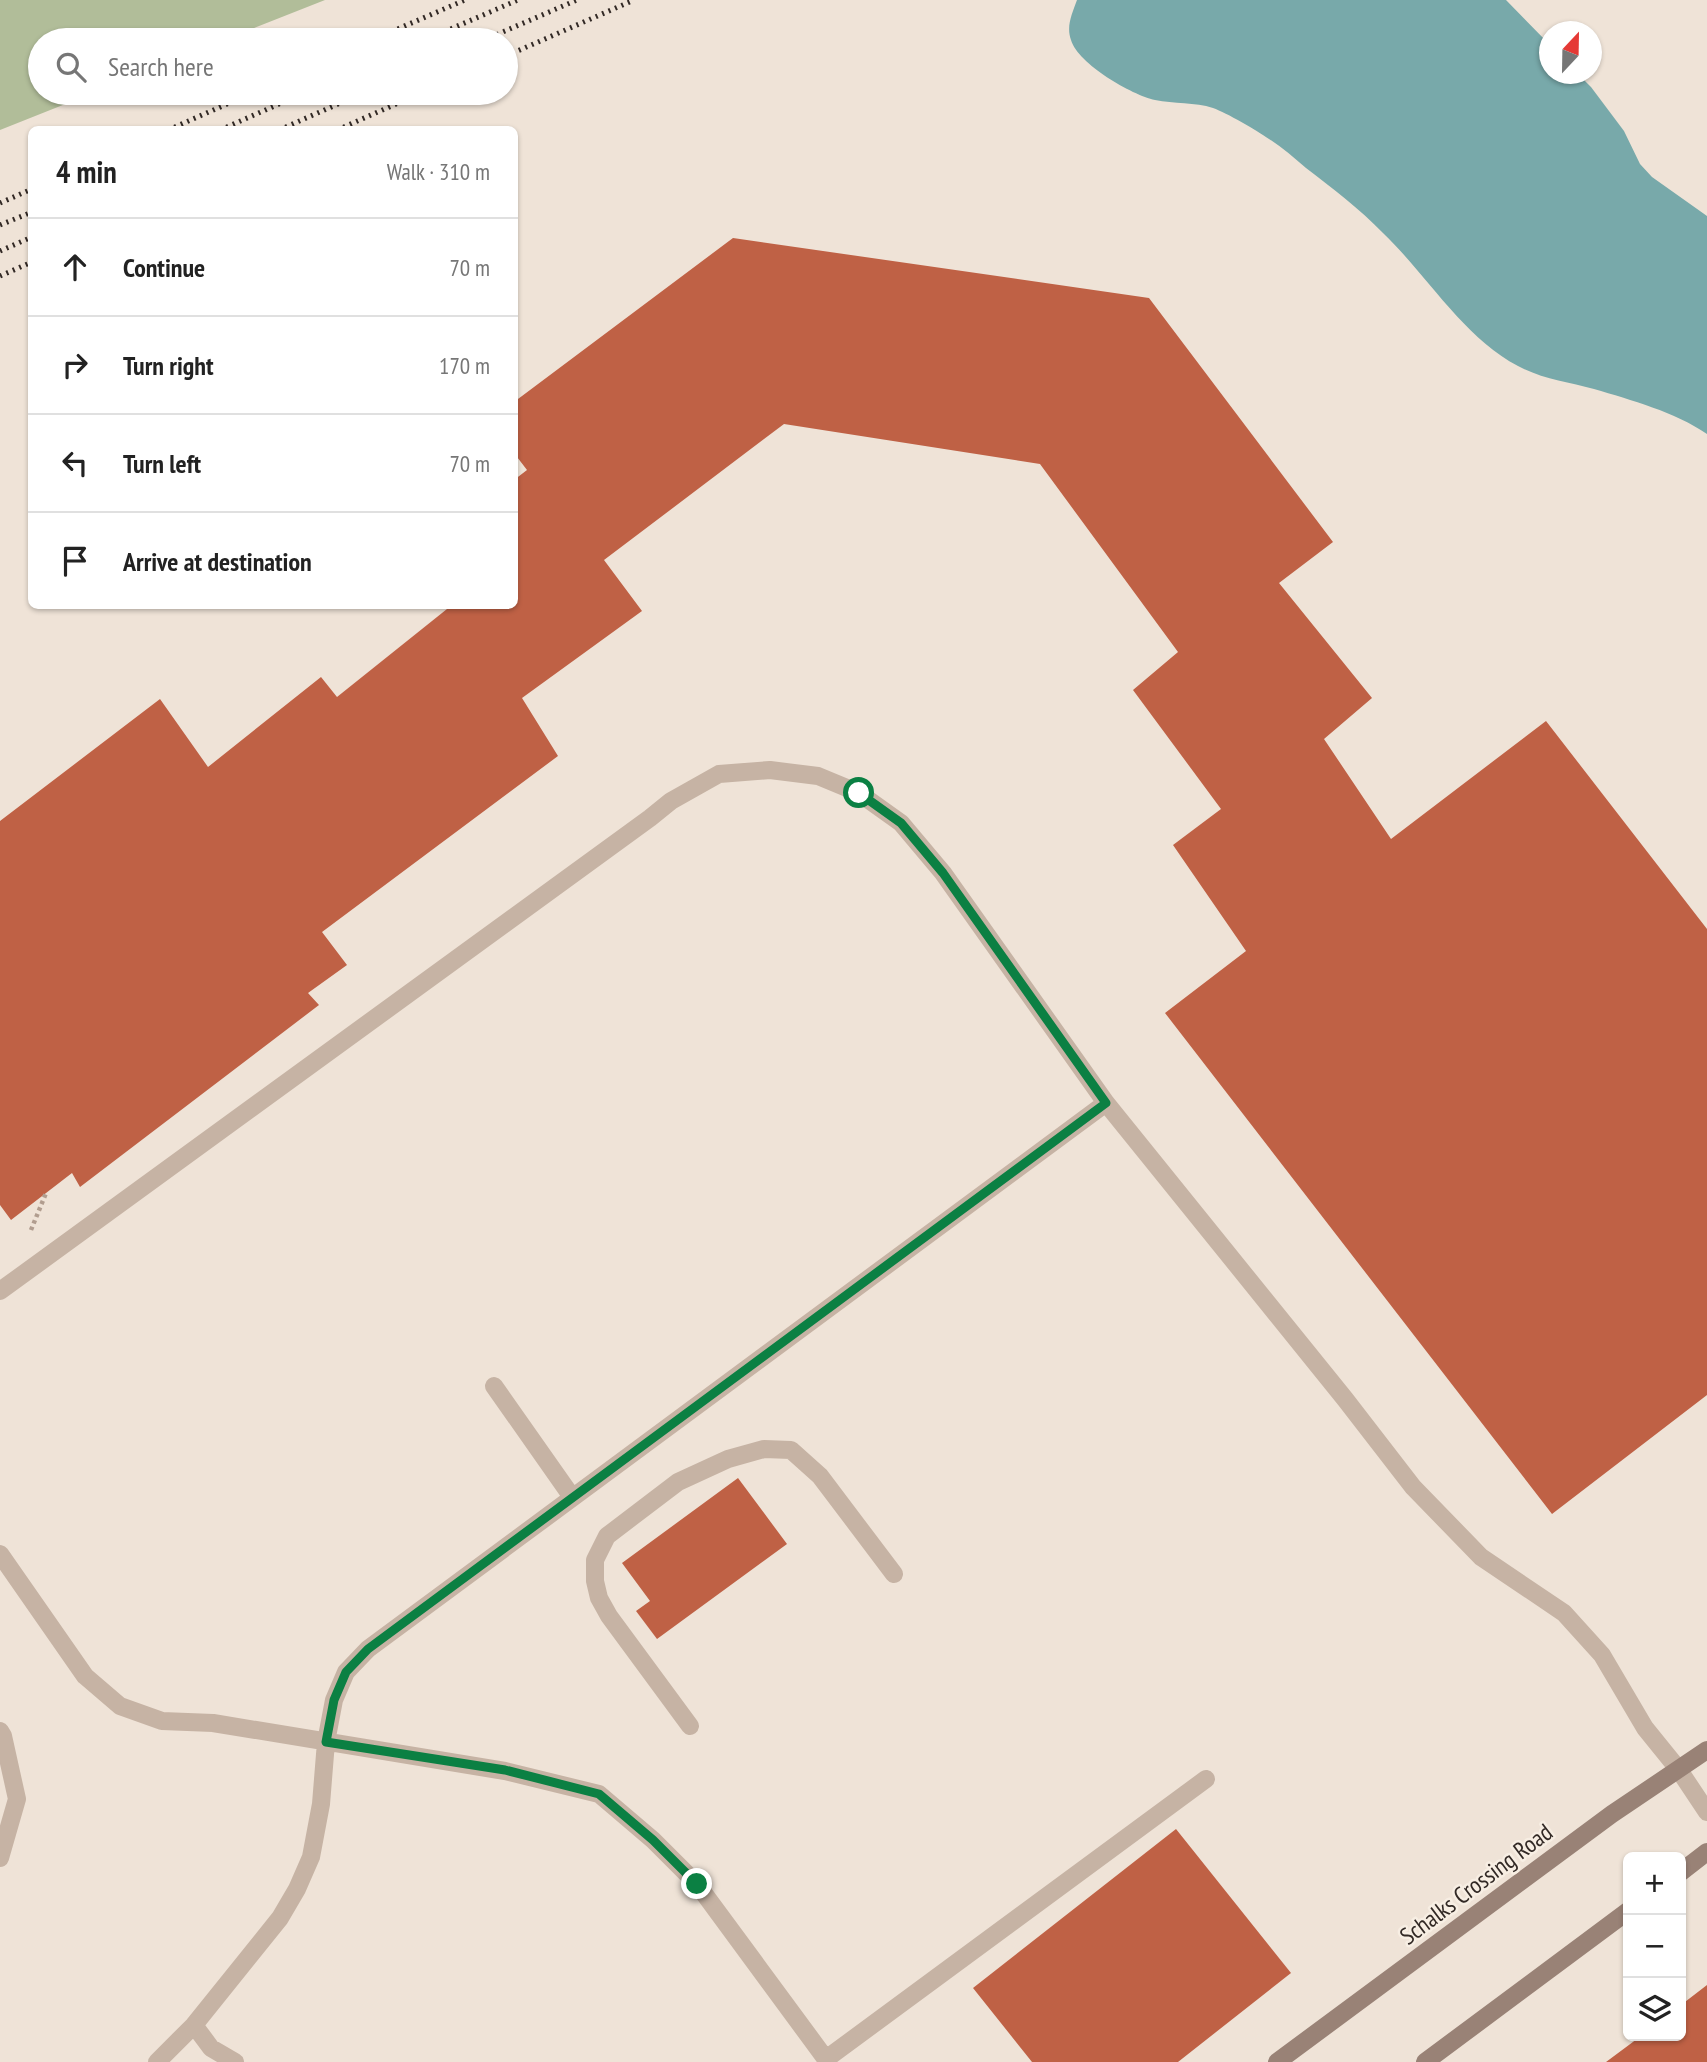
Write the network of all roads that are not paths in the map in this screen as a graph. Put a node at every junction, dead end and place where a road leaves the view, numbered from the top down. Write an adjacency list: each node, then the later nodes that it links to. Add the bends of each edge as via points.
1 (1106, 1103): 2 (street, via 943,873 901,823 859,793 818,776 770,770 719,774 671,800); 4 (street); 11 (street, via 1413,1487 1480,1557 1564,1613 1602,1655 1646,1728)
2 (0, 1291)
3 (494, 1386): 4 (street)
4 (572, 1497): 9 (street, via 368,1649 346,1672 334,1700)
5 (0, 1554): 9 (street, via 85,1676 120,1706 162,1721 213,1723)
6 (894, 1574): 7 (street, via 820,1476 791,1450 764,1449 727,1459 678,1482 607,1536 595,1560 595,1581 609,1616)
7 (690, 1726)
8 (0, 1731): 15 (street, via 17,1799)
9 (326, 1742): 18 (street, via 312,1857 281,1919); 19 (street, via 505,1770 599,1794 697,1884)
10 (1707, 1750): 11 (street, Schalks Crossing Road)
11 (1679, 1770): 13 (street); 22 (street, Schalks Crossing Road, via 1612,1814)
12 (1206, 1779): 19 (street)
13 (1707, 1812)
14 (1707, 1852): 16 (street)
15 (0, 1858)
16 (1686, 1868)
17 (1623, 1915): 23 (street)
18 (194, 2025): 20 (street); 21 (street, via 211,2048)
19 (827, 2061)
20 (157, 2062)
21 (235, 2062)
22 (1277, 2062)
23 (1425, 2062)

